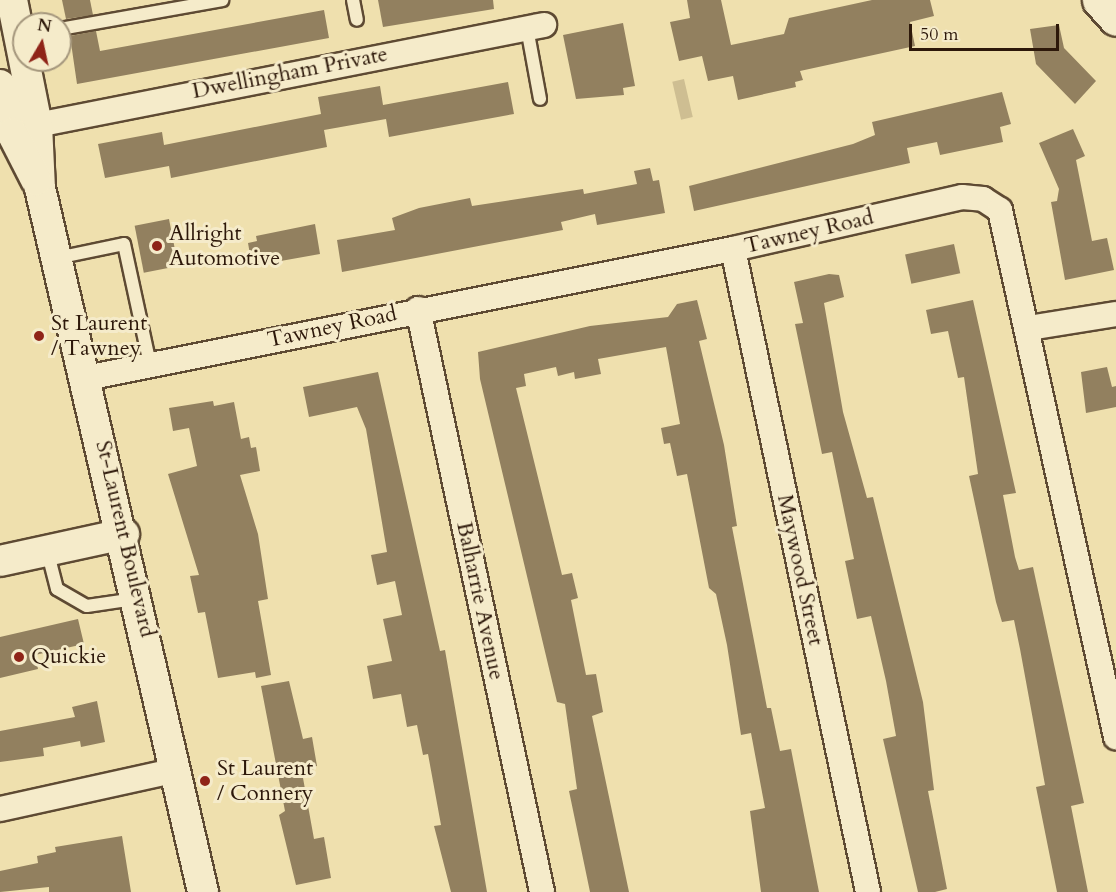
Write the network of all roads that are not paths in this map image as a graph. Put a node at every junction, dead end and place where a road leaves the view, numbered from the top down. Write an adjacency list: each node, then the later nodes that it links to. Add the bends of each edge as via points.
1 (222, 0): 6 (lane)
2 (353, 0): 5 (lane)
3 (1099, 0): 4 (main road)
4 (1116, 19)
5 (357, 20)
6 (72, 26)
7 (536, 26): 10 (lane); 11 (street, Dwellingham Private)
8 (28, 72): 11 (street, St-Laurent Boulevard)
9 (0, 85): 12 (street, St-Laurent Boulevard, via 12,133)
10 (540, 99)
11 (37, 124): 12 (street, St-Laurent Boulevard)
12 (40, 188): 14 (street, St-Laurent Boulevard)
13 (733, 249): 15 (street, Tawney Road); 17 (street, Tawney Road, via 962,197 983,199 1000,210); 29 (street, Maywood Street)
14 (57, 258): 18 (lane, via 124,244); 19 (street, St-Laurent Boulevard)
15 (418, 309): 18 (street, Tawney Road); 28 (street, Balharrie Avenue)
16 (1116, 314): 17 (street)
17 (1029, 328): 24 (street, Tawney Road)
18 (150, 364): 19 (street, Tawney Road)
19 (86, 378): 20 (street, St-Laurent Boulevard)
20 (124, 534): 21 (street); 23 (street, St-Laurent Boulevard)
21 (47, 550): 22 (street); 23 (lane, via 57,589 87,606)
22 (0, 561)
23 (139, 598): 25 (street, St-Laurent Boulevard)
24 (1116, 736)
25 (177, 770): 26 (street); 27 (street, St-Laurent Boulevard)
26 (0, 809)
27 (203, 892)
28 (542, 892)
29 (868, 892)

